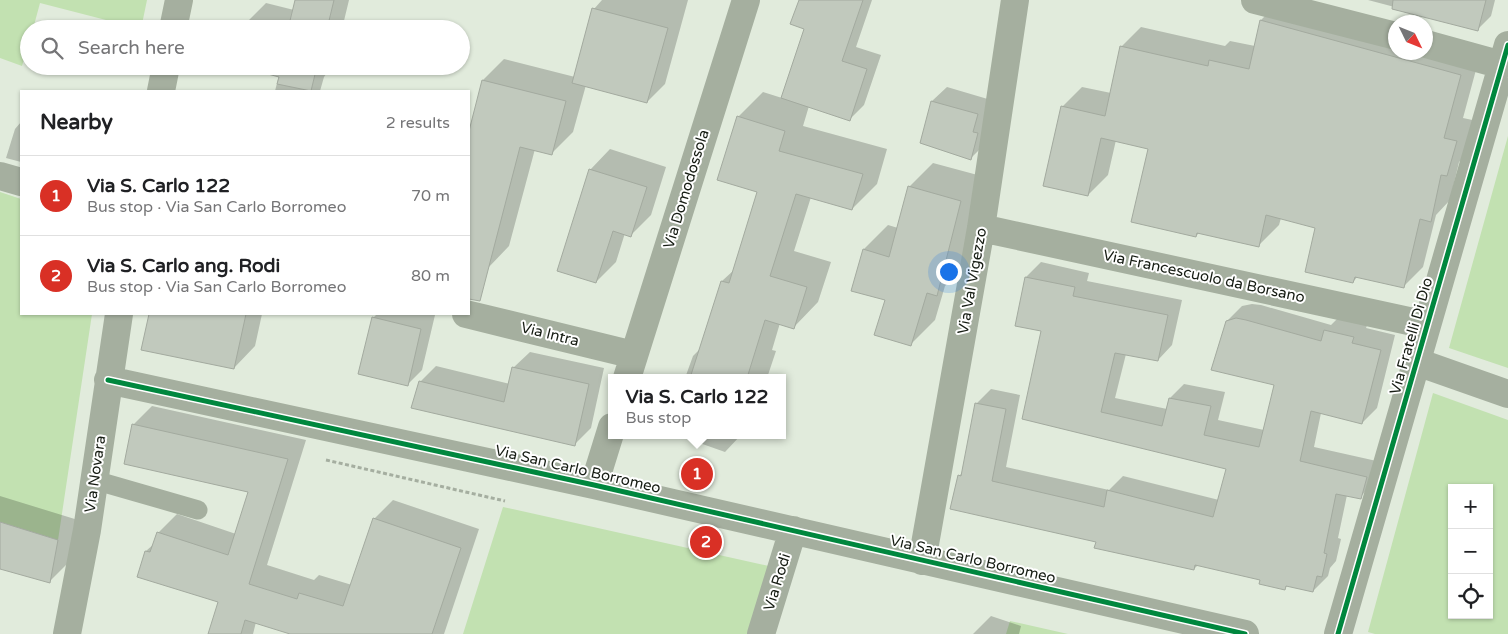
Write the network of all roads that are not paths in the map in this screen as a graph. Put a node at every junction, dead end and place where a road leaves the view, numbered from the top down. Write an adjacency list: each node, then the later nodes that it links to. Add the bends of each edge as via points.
1 (179, 0): 5 (street)
2 (746, 0): 18 (street, Via Domodossola)
3 (1015, 0): 13 (street, Via Val Vigezzo)
4 (1256, 0): 6 (street)
5 (175, 20)
6 (1388, 34)
7 (1433, 45): 8 (street)
8 (1505, 55): 16 (street, Via Fratelli Di Dio)
9 (164, 75): 10 (street)
10 (161, 90)
11 (0, 176): 12 (street)
12 (20, 182)
13 (981, 228): 16 (street, Via Francescuolo da Borsano); 26 (street, Via Val Vigezzo)
14 (119, 315): 19 (street, Via Novara)
15 (469, 315): 18 (street, Via Intra)
16 (1427, 325): 17 (street, Via Fratelli Di Dio)
17 (1417, 362): 20 (street, Via Fratelli Di Dio); 30 (street, Via Fratelli Di Dio)
18 (631, 366)
19 (108, 380): 22 (street, Via Novara); 23 (street, Via San Carlo Borromeo)
20 (1508, 394)
21 (608, 439): 23 (street)
22 (94, 480): 24 (lane); 27 (street, Via Novara)
23 (594, 485): 25 (street, Via San Carlo Borromeo)
24 (198, 510)
25 (793, 530): 26 (street, Via San Carlo Borromeo); 28 (street, Via Rodi)
26 (922, 560): 29 (street, Via San Carlo Borromeo)
27 (67, 634)
28 (761, 634)
29 (1246, 634)
30 (1338, 634)

